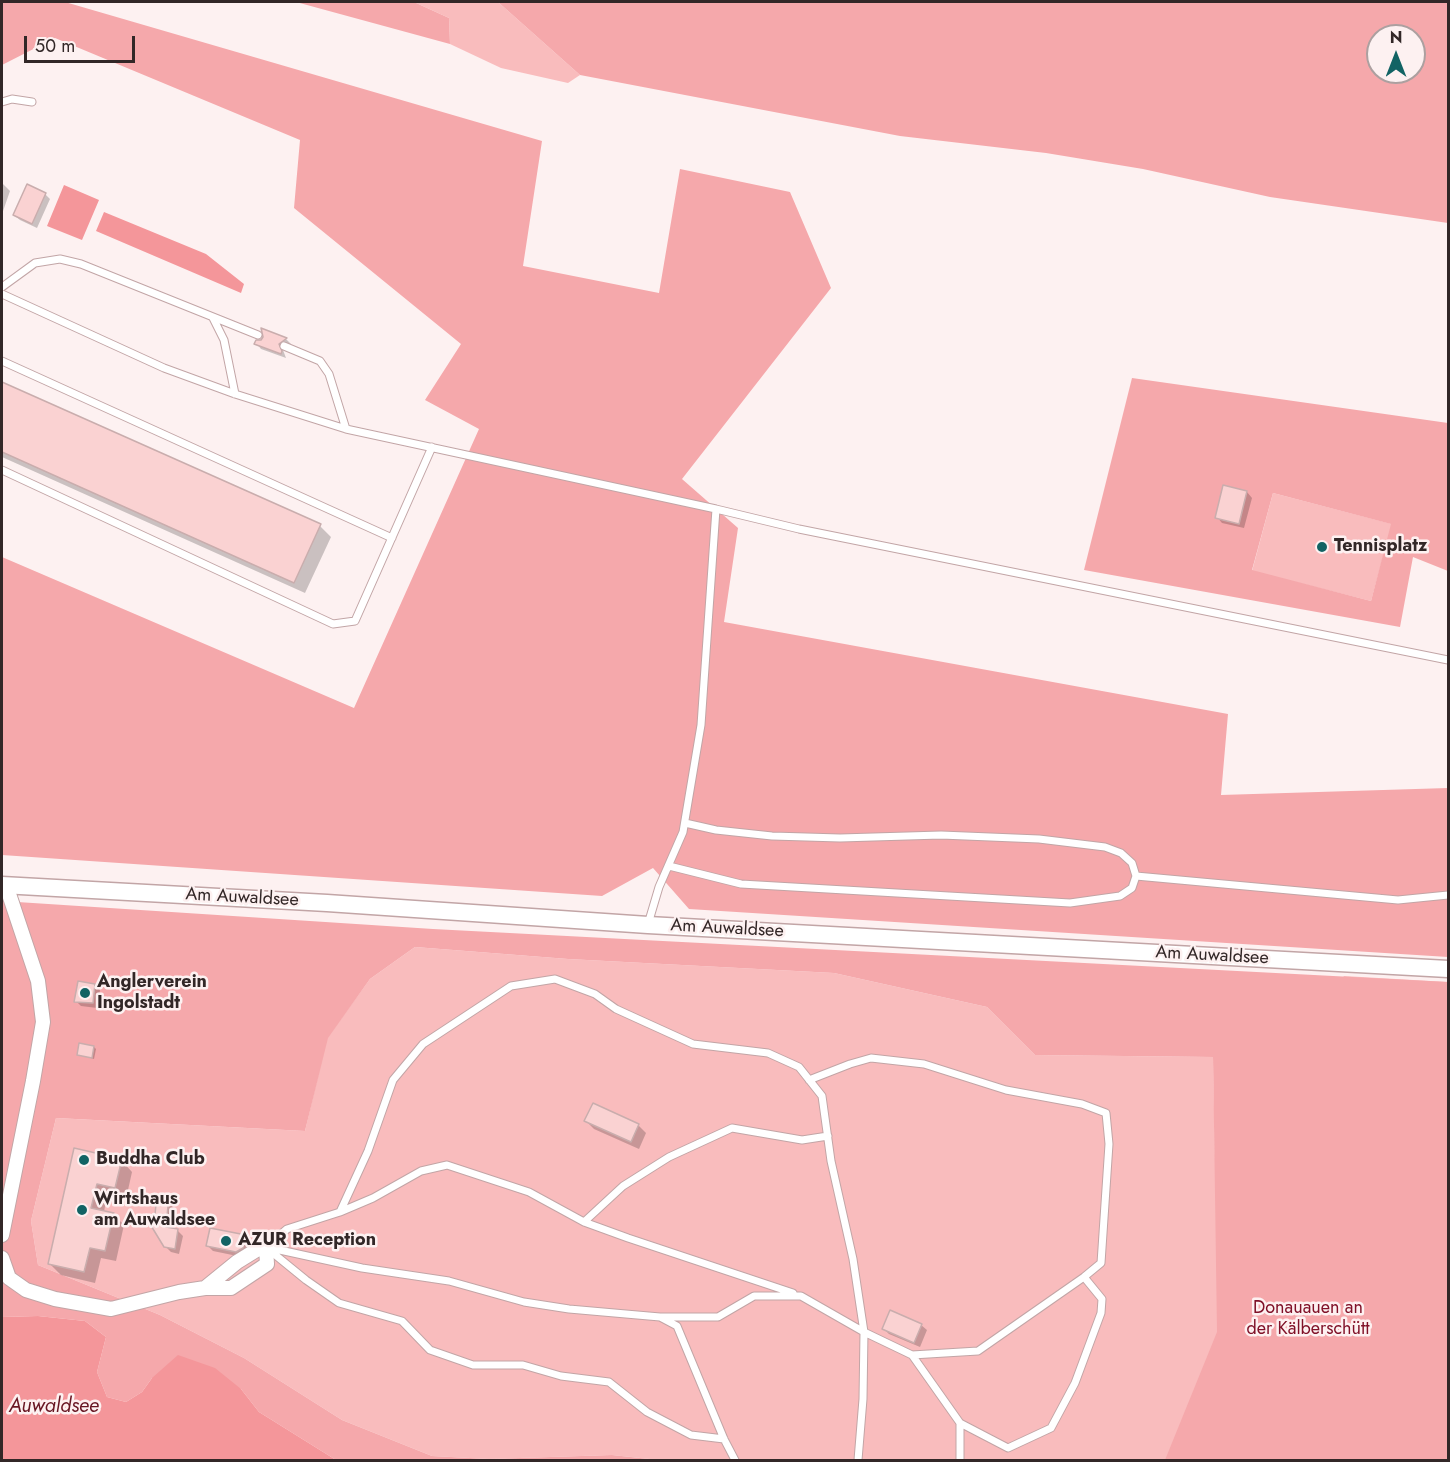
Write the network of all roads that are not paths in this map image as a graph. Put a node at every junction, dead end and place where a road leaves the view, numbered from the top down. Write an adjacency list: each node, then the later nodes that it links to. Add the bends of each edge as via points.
1 (2, 102): 2 (lane)
2 (32, 102)
3 (2, 287): 5 (lane, via 35,263 60,259)
4 (2, 294): 9 (lane, via 164,368)
5 (213, 318): 6 (lane); 9 (lane, via 224,340)
6 (258, 335)
7 (284, 346): 10 (lane, via 320,361 329,374)
8 (2, 362): 14 (lane)
9 (235, 394): 10 (lane)
10 (346, 429): 11 (lane)
11 (432, 447): 13 (lane); 14 (lane)
12 (2, 470): 14 (lane, via 333,624 355,621)
13 (716, 509): 15 (lane); 16 (lane, via 701,725)
14 (392, 538)
15 (1449, 660)
16 (685, 823): 17 (lane); 18 (lane, via 772,836 1039,839 1105,847 1132,863)
17 (669, 866): 18 (lane, via 741,884 1070,903 1120,896 1132,888); 21 (lane)
18 (1136, 876): 20 (lane, via 1398,900)
19 (4, 885): 21 (street, Am Auwaldsee); 27 (street, Am Auwaldsee, via 38,981 43,1022)
20 (1449, 895)
21 (648, 925): 22 (street, Am Auwaldsee)
22 (1449, 969)
23 (809, 1080): 24 (lane, via 822,1096); 25 (lane, via 799,1068 768,1053 693,1044 616,1009 595,994 555,979 511,986 423,1044 393,1080 368,1151); 30 (lane, via 871,1058 892,1060 924,1064 1006,1090 1082,1104 1106,1113 1108,1144 1101,1263)
24 (828, 1136): 26 (lane, via 801,1140 732,1128 669,1157 623,1186); 33 (lane)
25 (340, 1212): 26 (lane, via 421,1171 447,1165 529,1192); 28 (lane, via 287,1229)
26 (584, 1222): 31 (lane)
27 (2, 1235)
28 (262, 1248): 29 (street, via 267,1264 231,1288 179,1292 111,1309 26,1290 9,1278); 32 (lane, via 449,1281 524,1302); 36 (lane, via 339,1303 402,1321 430,1350 473,1365 523,1365 561,1376 609,1382 647,1412 691,1435)
29 (2, 1258)
30 (1084, 1277): 34 (lane, via 978,1350); 35 (lane, via 1102,1299 1101,1313 1075,1383 1052,1428 1008,1448)
31 (801, 1296): 32 (lane, via 754,1296 718,1317); 33 (lane)
32 (660, 1317): 36 (lane, via 677,1326)
33 (864, 1332): 34 (lane); 38 (lane)
34 (912, 1355): 35 (lane)
35 (960, 1423): 39 (lane)
36 (724, 1439): 37 (lane)
37 (735, 1461)
38 (858, 1461)
39 (960, 1461)

